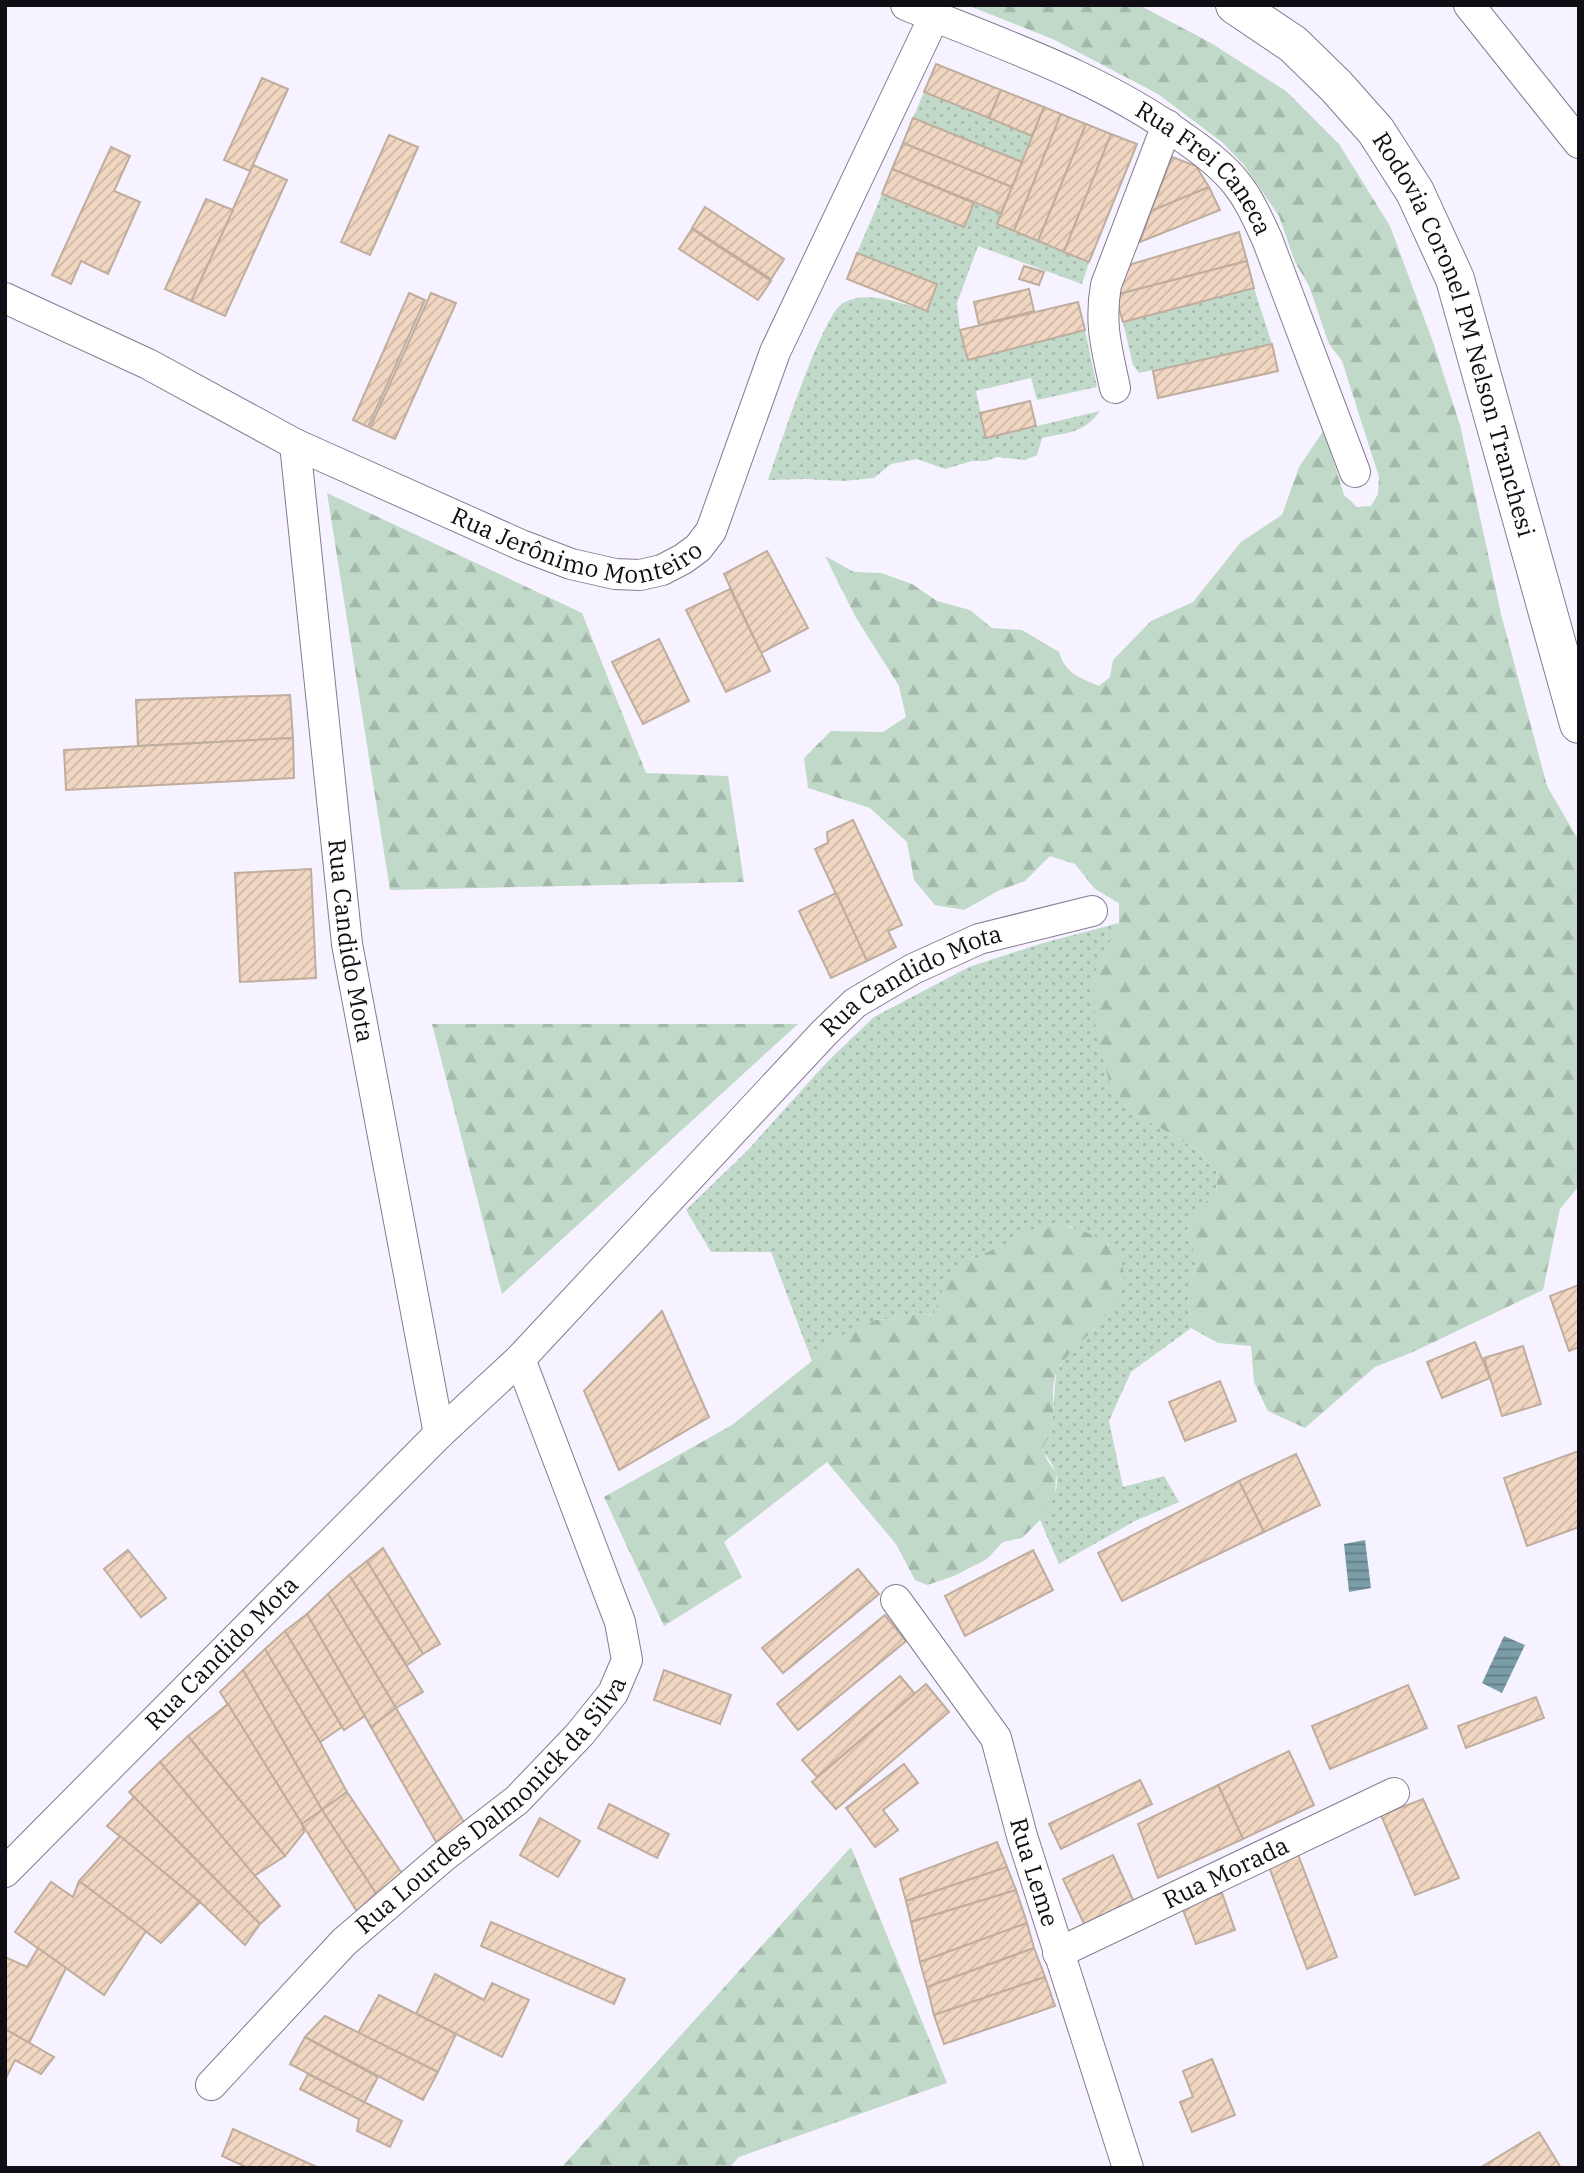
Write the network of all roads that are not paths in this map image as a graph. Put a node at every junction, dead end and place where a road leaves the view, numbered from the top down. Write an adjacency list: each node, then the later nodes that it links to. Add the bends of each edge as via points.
1 (906, 5): 4 (street, Rua Frei Caneca)
2 (1235, 5): 11 (highway, Rodovia Coronel PM Nelson Tranchesi, via 1293,44 1336,86 1376,131 1415,192 1455,279)
3 (1469, 5): 6 (street)
4 (934, 17): 5 (street, Rua Frei Caneca, via 1071,73); 9 (street, Rua Jerônimo Monteiro, via 775,352 711,531 683,559 640,575 571,564)
5 (1167, 125): 8 (street, via 1106,285 1102,328); 10 (street, Rua Frei Caneca, via 1217,162 1251,205)
6 (1579, 143)
7 (5, 298): 9 (street, Rua Jerônimo Monteiro, via 148,364)
8 (1115, 388)
9 (295, 444): 14 (street, Rua Candido Mota, via 346,944)
10 (1355, 472)
11 (1579, 724)
12 (1091, 911): 13 (street, Rua Candido Mota, via 979,939 913,969 855,1003)
13 (520, 1359): 14 (street, Rua Candido Mota); 19 (street, Rua Lourdes Dalmonick da Silva, via 620,1622 627,1660 613,1693 517,1800 344,1942)
14 (439, 1434): 17 (street, Rua Candido Mota)
15 (896, 1601): 18 (street, Rua Leme, via 996,1738)
16 (1394, 1793): 18 (street, Rua Morada)
17 (5, 1872)
18 (1058, 1953): 20 (street, Rua Leme)
19 (211, 2085)
20 (1128, 2168)

